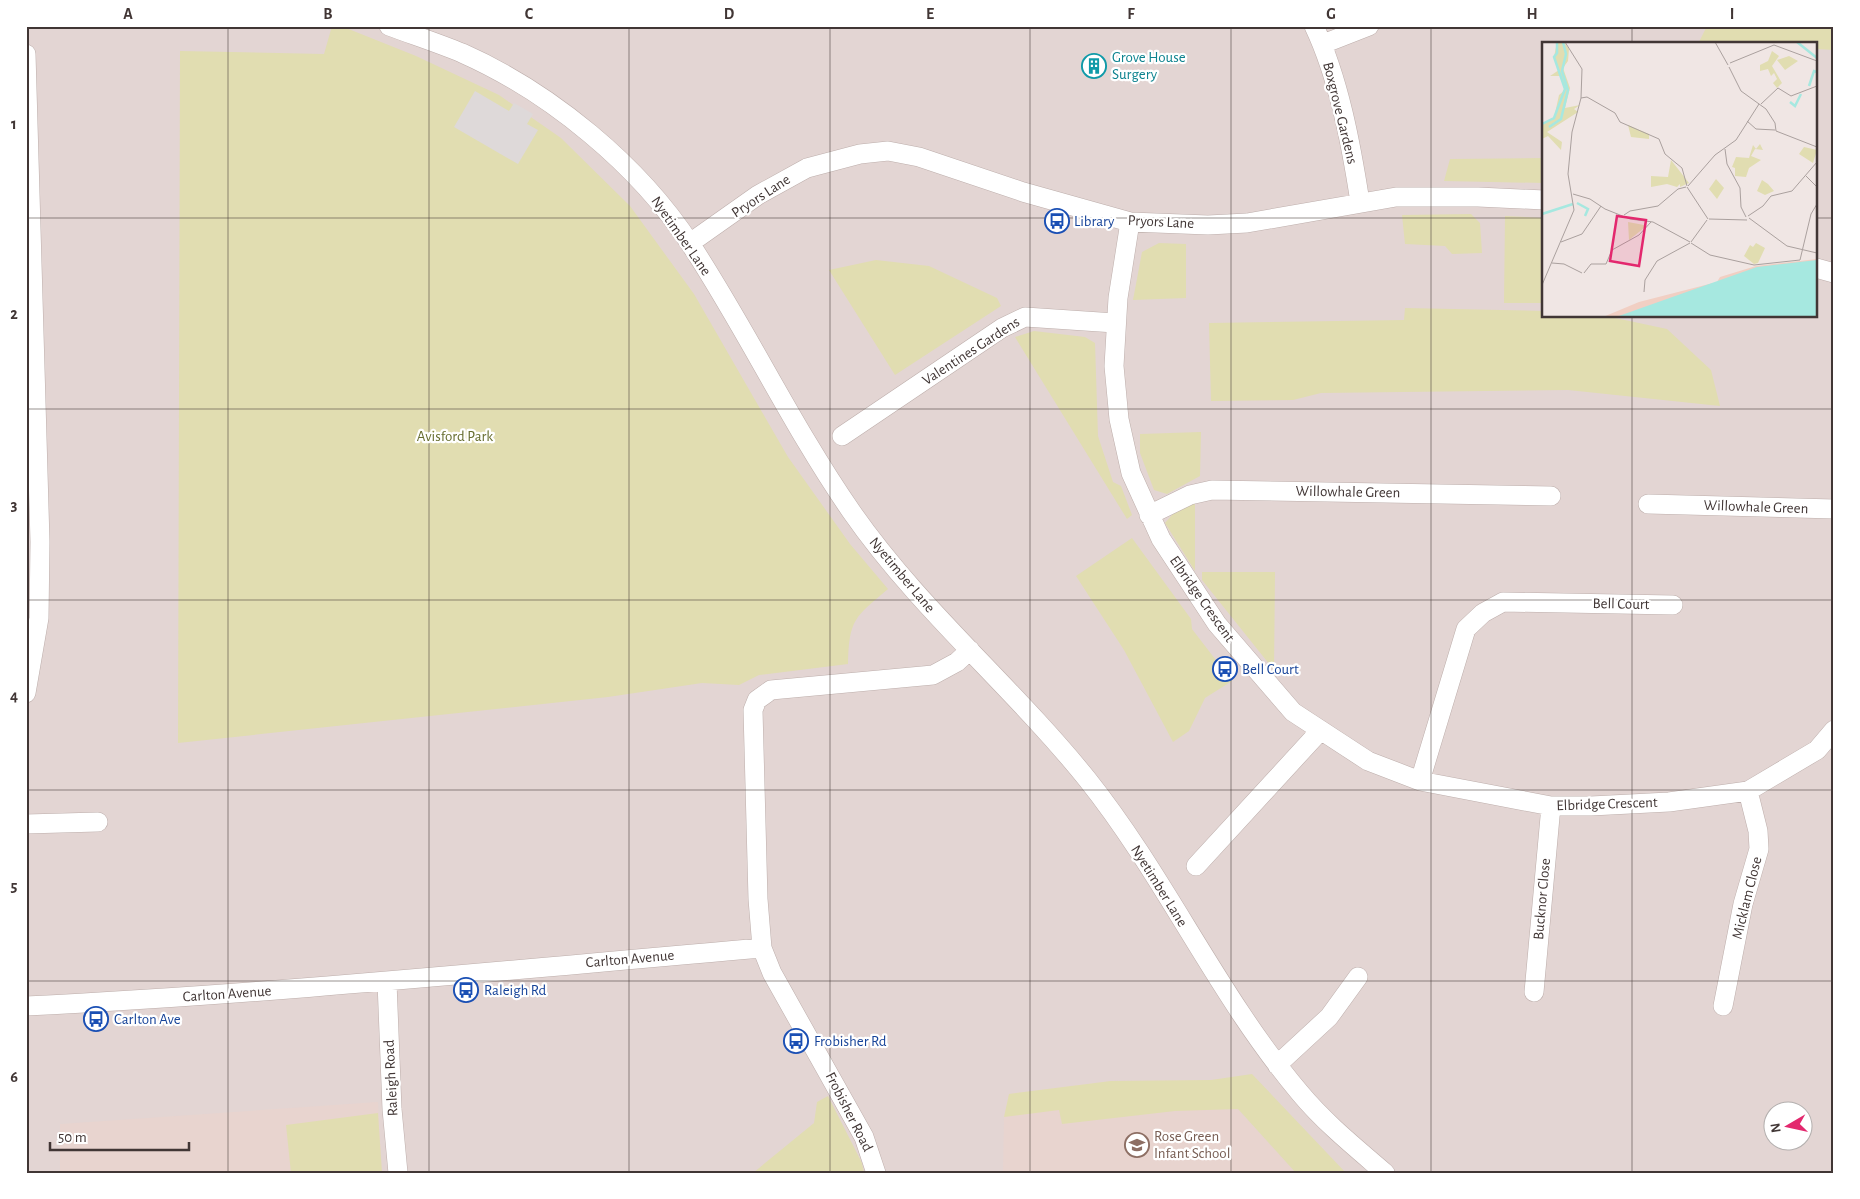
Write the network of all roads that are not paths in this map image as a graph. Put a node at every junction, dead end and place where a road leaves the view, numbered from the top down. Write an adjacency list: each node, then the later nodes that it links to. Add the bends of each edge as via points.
1 (389, 26): 9 (street, Nyetimber Lane, via 462,53 515,80 566,114 642,183)
2 (1314, 26): 4 (street, Boxgrove Gardens)
3 (1369, 26): 4 (street)
4 (1323, 44): 7 (street, Boxgrove Gardens, via 1351,146)
5 (26, 54): 19 (street, via 40,542)
6 (1542, 200): 7 (street, Pryors Lane, via 1405,197)
7 (1360, 202): 8 (street, Pryors Lane, via 1247,222 1208,225)
8 (1130, 222): 9 (street, Pryors Lane, via 1023,192 919,156 888,152 860,154 807,168 758,195); 12 (street, Elbridge Crescent)
9 (690, 243): 20 (street, Nyetimber Lane, via 812,452 851,510 887,561)
10 (1818, 269): 11 (street)
11 (1834, 273)
12 (1115, 323): 13 (street, Valentines Gardens, via 1025,317 1002,328); 17 (street, Elbridge Crescent, via 1114,366 1119,419 1131,473)
13 (842, 436)
14 (1551, 496): 17 (street, Willowhale Green, via 1212,490 1190,495)
15 (1648, 504): 16 (street, Willowhale Green)
16 (1834, 509)
17 (1149, 515): 23 (street, Elbridge Crescent, via 1161,539 1217,624 1293,712)
18 (1673, 605): 24 (street, Bell Court, via 1503,602 1483,613 1466,629)
19 (32, 619): 21 (street)
20 (970, 650): 30 (street, via 957,662 933,675 771,690 757,700 753,710); 36 (street, Nyetimber Lane, via 1033,714 1089,782)
21 (26, 693)
22 (1834, 730): 25 (street, Elbridge Crescent, via 1817,750)
23 (1320, 731): 24 (street, Elbridge Crescent, via 1368,761); 29 (street)
24 (1420, 781): 26 (street, Elbridge Crescent)
25 (1748, 791): 26 (street, Elbridge Crescent, via 1669,802); 35 (street, Micklam Close, via 1759,849 1743,904)
26 (1551, 806): 33 (street, Bucknor Close)
27 (98, 822): 28 (street)
28 (26, 824)
29 (1196, 866)
30 (762, 948): 32 (street, Carlton Avenue); 38 (street, Frobisher Road, via 772,973 864,1137)
31 (1358, 977): 36 (street, via 1328,1017)
32 (387, 982): 34 (street, Carlton Avenue); 37 (street, Raleigh Road)
33 (1534, 992)
34 (26, 1006)
35 (1723, 1006)
36 (1277, 1065): 39 (street, Nyetimber Lane, via 1336,1130)
37 (398, 1173)
38 (876, 1173)
39 (1385, 1173)

